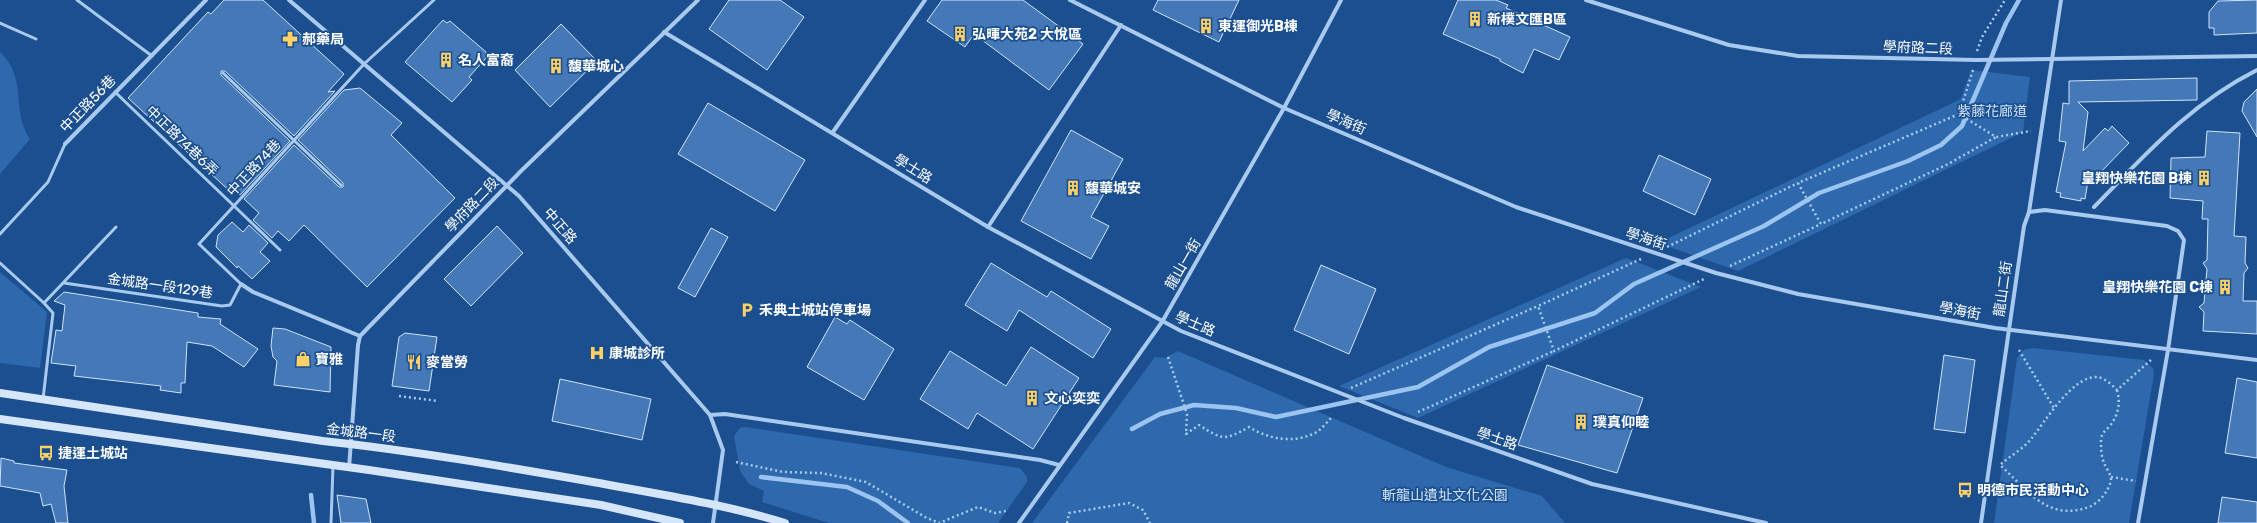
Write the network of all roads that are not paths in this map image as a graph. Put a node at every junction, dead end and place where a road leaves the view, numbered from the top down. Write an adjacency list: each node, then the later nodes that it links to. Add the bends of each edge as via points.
1 (77, 0): 16 (lane)
2 (206, 0): 16 (street, 中正路56巷)
3 (289, 0): 19 (street, 中正路)
4 (434, 0): 19 (lane, 中正路74巷)
5 (698, 0): 14 (street, 學府路二段)
6 (926, 0): 24 (street)
7 (1070, 0): 13 (street, 學海街)
8 (1341, 0): 23 (street, 龍山一街)
9 (1586, 0): 11 (street, 學府路二段)
10 (2061, 0): 18 (street, 龍山二街)
11 (1599, 2): 18 (street, 學府路二段, via 1729,45 1798,56)
12 (0, 23): 15 (lane)
13 (1121, 25): 23 (street, 學海街); 33 (street)
14 (664, 32): 24 (street, 學士路); 28 (street, 學府路二段)
15 (36, 39)
16 (152, 56): 22 (street, 中正路56巷)
17 (2257, 56): 18 (street, 學府路二段)
18 (2051, 59): 31 (street, 龍山二街)
19 (364, 64): 25 (lane, 中正路74巷); 28 (street, 中正路)
20 (2257, 70): 30 (street, via 2235,81 2172,128)
21 (223, 73): 25 (lane)
22 (115, 92): 26 (street, 中正路56巷); 29 (lane, 中正路74巷6弄)
23 (1284, 108): 40 (street, 龍山一街); 41 (street, 學海街, via 1516,206 1716,273 1798,294)
24 (833, 132): 33 (street, 學士路)
25 (295, 140): 27 (lane); 29 (lane, 中正路74巷)
26 (65, 144): 34 (lane, 中正路56巷, via 48,182)
27 (341, 185)
28 (507, 186): 42 (street, 學府路二段); 47 (street, 中正路, via 519,196)
29 (234, 206): 35 (lane, 中正路74巷6弄); 38 (lane, 中正路74巷, via 199,244)
30 (2094, 207)
31 (2029, 212): 41 (street, 龍山二街, via 2024,226); 43 (street, via 2045,210 2167,226 2178,230 2184,240)
32 (116, 227): 37 (lane)
33 (988, 227): 40 (street, 學士路)
34 (0, 234)
35 (280, 250)
36 (0, 263): 39 (lane)
37 (64, 283): 38 (lane, 金城路一段129巷, via 222,306 230,305); 39 (lane)
38 (241, 284): 42 (street, via 253,292)
39 (44, 303): 46 (lane, via 53,313)
40 (1162, 322): 50 (street, 龍山一街); 59 (street, 學士路, via 1404,418 1592,484)
41 (2009, 330): 43 (street, 學海街); 60 (street, 龍山二街)
42 (360, 336): 49 (street)
43 (2168, 350): 44 (street, 學海街); 61 (street)
44 (2257, 360)
45 (0, 393): 46 (main road, 金城路一段)
46 (44, 399): 49 (main road, 金城路一段)
47 (710, 415): 50 (street, via 725,414 1040,460); 53 (street, 中正路, via 723,450)
48 (0, 419): 51 (main road)
49 (352, 444): 52 (street); 53 (main road, 金城路一段)
50 (1059, 465): 58 (street, 龍山一街)
51 (334, 466): 52 (main road); 54 (lane)
52 (348, 468): 55 (main road, via 601,505)
53 (717, 504): 56 (street, 中正路); 57 (main road, 金城路一段)
54 (331, 523)
55 (680, 523)
56 (713, 523)
57 (785, 523)
58 (1019, 523)
59 (1766, 523)
60 (1981, 523)
61 (2138, 523)

